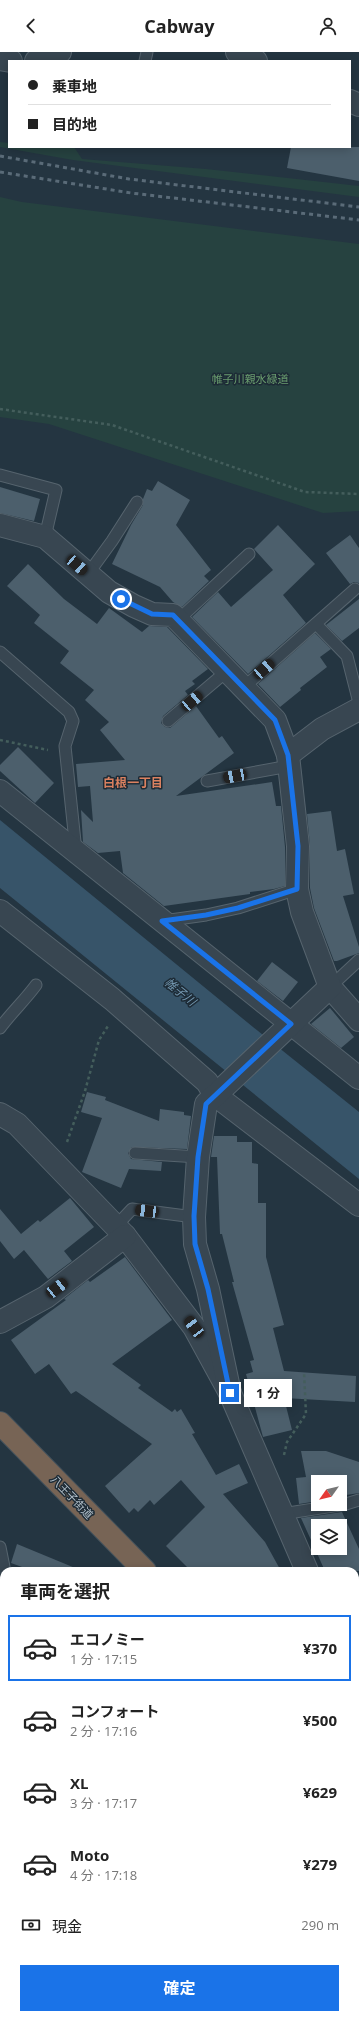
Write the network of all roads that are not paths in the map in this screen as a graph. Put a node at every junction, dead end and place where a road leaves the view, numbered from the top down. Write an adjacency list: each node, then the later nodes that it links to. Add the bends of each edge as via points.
1 (60, 52): 3 (street)
2 (237, 52): 4 (street)
3 (39, 60)
4 (254, 60)
5 (0, 475): 8 (lane, via 56,490)
6 (137, 502): 10 (lane)
7 (0, 525): 8 (street)
8 (45, 537): 10 (street)
9 (249, 554): 12 (lane)
10 (88, 574): 12 (street, via 109,592 134,606 152,614 173,615)
11 (355, 588): 13 (lane)
12 (178, 620): 15 (street)
13 (316, 624): 16 (lane); 17 (lane, via 347,656)
14 (0, 652): 23 (lane, via 69,712 73,721 65,746)
15 (227, 671): 16 (street); 19 (lane)
16 (243, 688): 20 (street, via 275,720)
17 (359, 703)
18 (359, 709): 20 (street, via 322,730)
19 (168, 721)
20 (289, 760): 21 (lane); 24 (street, via 298,846)
21 (207, 781)
22 (0, 790): 23 (street)
23 (76, 851): 26 (street)
24 (297, 889): 26 (lane, via 212,914); 29 (street, via 302,912)
25 (0, 911): 34 (street, via 112,999)
26 (162, 921): 31 (street)
27 (359, 960): 29 (lane)
28 (36, 985): 32 (lane)
29 (330, 987): 30 (street); 31 (street)
30 (357, 1015)
31 (289, 1026): 33 (street); 34 (street)
32 (0, 1028)
33 (359, 1078)
34 (218, 1092): 37 (street, via 206,1104); 38 (street)
35 (0, 1114): 40 (street, via 17,1124)
36 (136, 1153): 37 (lane)
37 (198, 1157): 39 (street)
38 (359, 1205)
39 (194, 1216): 40 (lane, via 132,1209); 42 (street, via 195,1244 208,1289)
40 (120, 1231): 41 (street, via 46,1297); 42 (street, via 194,1327)
41 (0, 1322)
42 (230, 1393): 45 (street)
43 (0, 1423): 48 (highway, 八王子街道)
44 (359, 1500): 45 (lane)
45 (282, 1514): 49 (street)
46 (0, 1547): 47 (lane)
47 (4, 1567)
48 (141, 1567)
49 (305, 1567)

